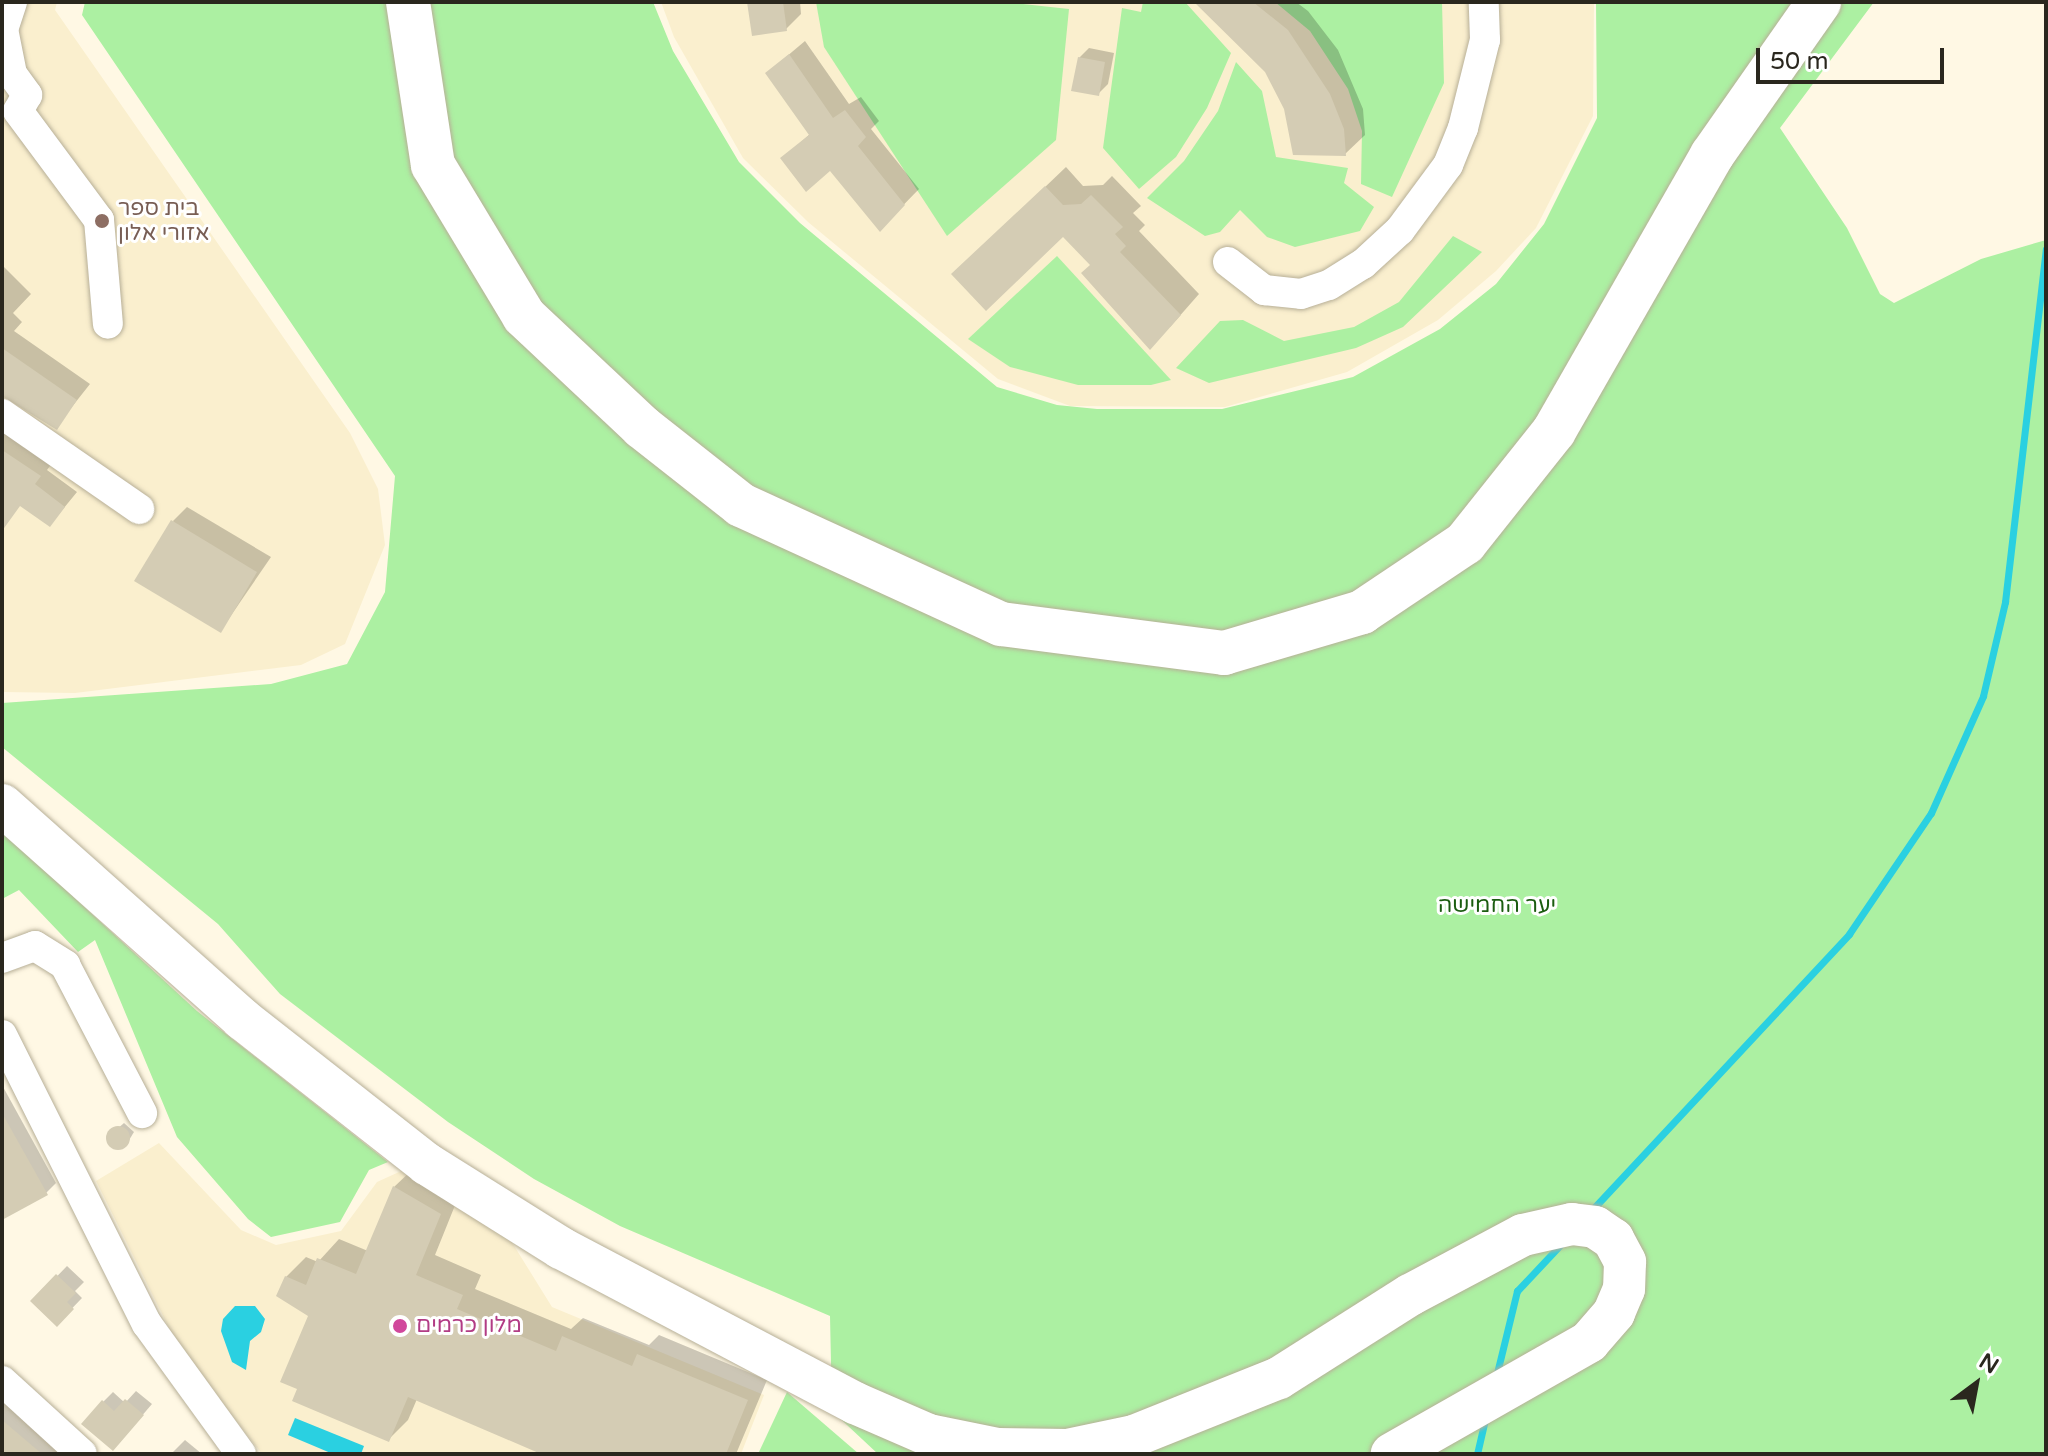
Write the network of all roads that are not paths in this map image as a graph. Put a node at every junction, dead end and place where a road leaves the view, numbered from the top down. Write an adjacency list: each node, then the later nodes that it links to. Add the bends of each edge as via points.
1 (12, 2): 6 (street, via 3,29 12,74 27,95 18,111 99,220)
2 (408, 2): 4 (main road, via 433,165 524,316 642,427 741,505 1001,624 1224,653 1362,612 1465,543 1554,431 1712,155)
3 (1484, 2): 5 (street, via 1485,40 1463,128 1448,165 1400,230 1363,264 1329,285 1301,294 1264,290)
4 (1819, 2)
5 (1228, 262)
6 (108, 324)
7 (2, 414): 8 (street)
8 (139, 509)
9 (2, 805): 16 (main road, via 242,1019 427,1164 561,1248 855,1403 929,1435 1011,1449 1067,1450 1134,1436 1279,1378 1410,1295 1523,1235 1572,1224 1595,1227 1613,1239 1625,1262 1624,1289 1614,1313 1589,1342)
10 (2, 958): 12 (street, via 35,946 65,965)
11 (2, 1035): 15 (street, via 147,1324)
12 (142, 1113)
13 (2, 1381): 14 (street)
14 (82, 1454)
15 (241, 1454)
16 (1392, 1454)

